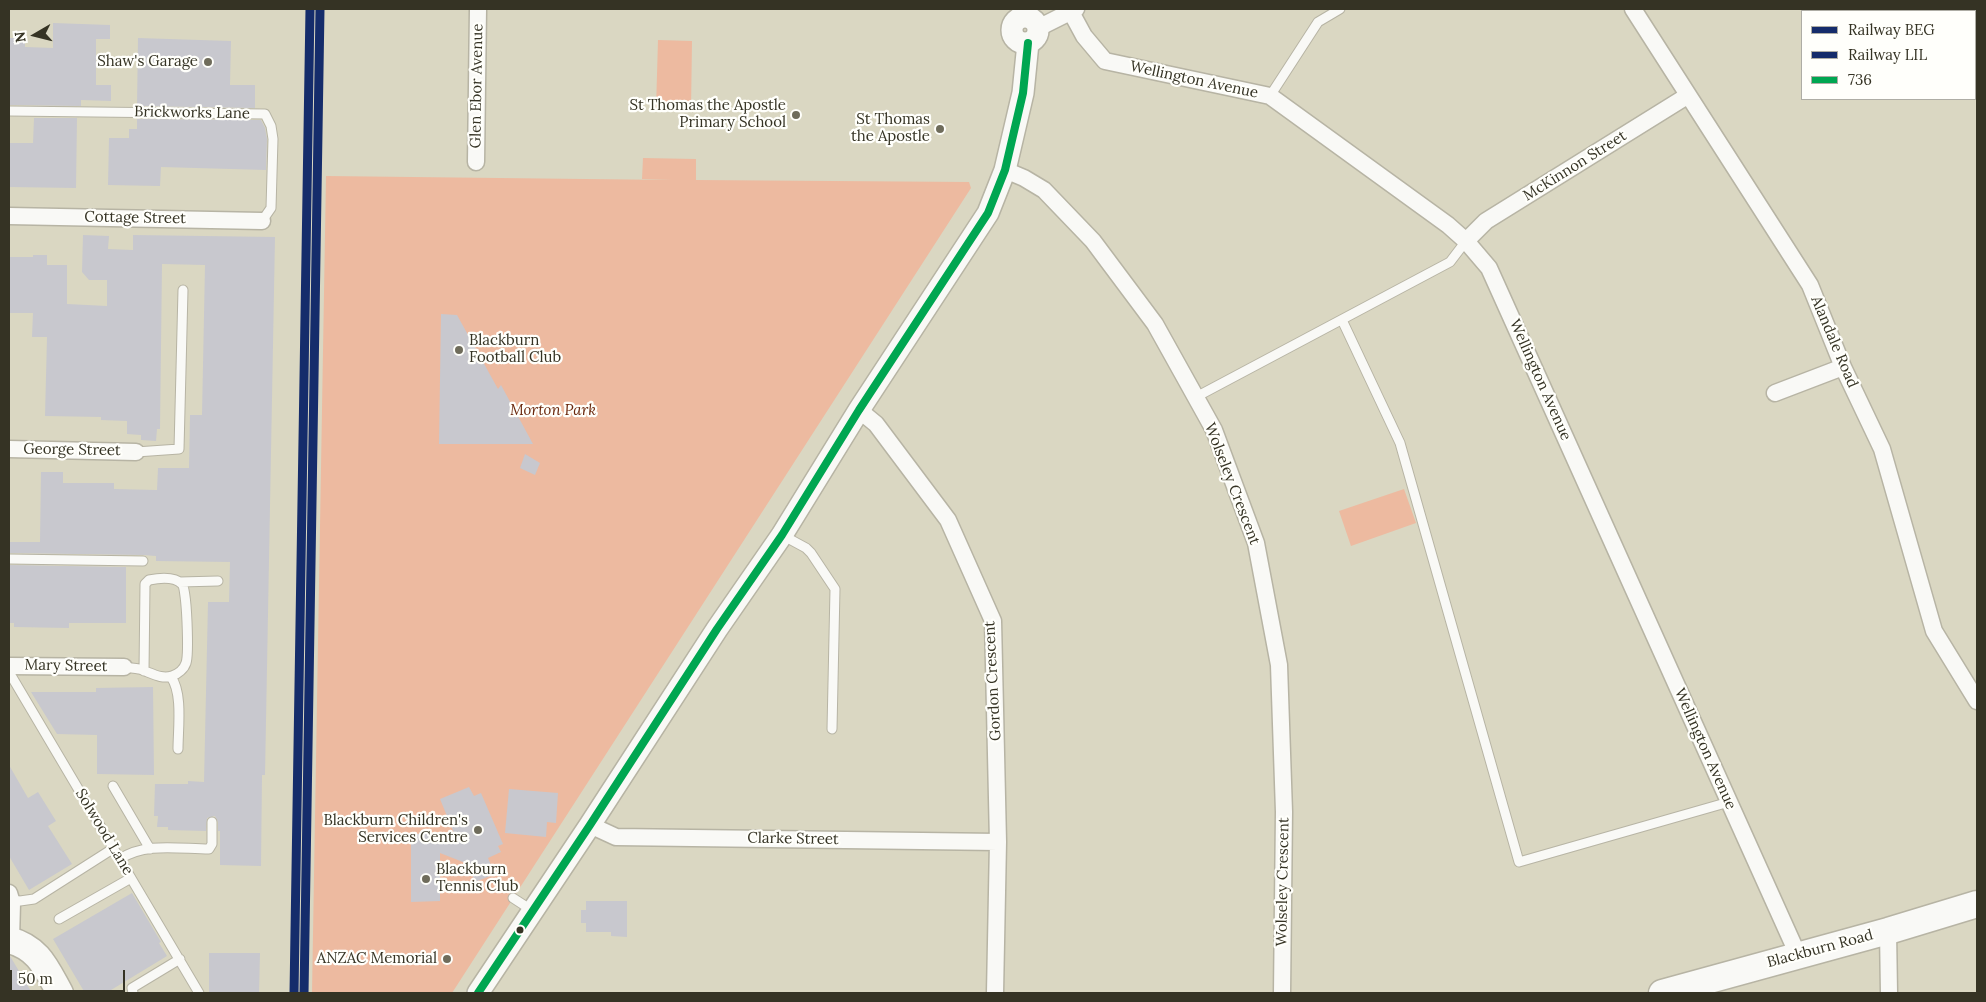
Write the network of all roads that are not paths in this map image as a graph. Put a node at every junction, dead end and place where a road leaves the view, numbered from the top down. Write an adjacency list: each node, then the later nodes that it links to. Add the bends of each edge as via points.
1 (478, 9): 9 (street, Glen Ebor Avenue)
2 (1340, 9): 6 (lane, via 1318,22)
3 (1633, 9): 7 (street, Alandale Road)
4 (1074, 10): 5 (street); 6 (street, Wellington Avenue, via 1084,36 1105,61)
5 (1027, 24): 10 (street, via 1022,93)
6 (1270, 96): 13 (street, Wellington Avenue)
7 (1688, 96): 13 (street, McKinnon Street, via 1486,221); 16 (street, Alandale Road, via 1810,286)
8 (9, 111): 11 (lane, Brickworks Lane, via 265,114 273,139)
9 (476, 162)
10 (1005, 170): 18 (street, Wolseley Crescent, via 1044,190 1093,241 1155,324); 19 (street, via 988,213)
11 (266, 214): 12 (street, Cottage Street)
12 (9, 216)
13 (1466, 240): 15 (lane, via 1450,262); 36 (street, Wellington Avenue, via 1489,268)
14 (183, 290): 21 (lane, via 179,448)
15 (1342, 320): 18 (lane); 36 (lane, via 1400,442 1519,862)
16 (1844, 366): 17 (street); 32 (street, Alandale Road, via 1882,449 1934,632)
17 (1775, 393)
18 (1196, 397): 58 (street, Wolseley Crescent, via 1214,430 1256,543 1279,665 1284,812)
19 (859, 410): 22 (street); 39 (street, Gordon Crescent, via 876,424 948,520 994,621)
20 (9, 449): 21 (street, George Street)
21 (136, 452)
22 (782, 534): 33 (lane, via 811,553 834,590); 38 (street)
23 (9, 560): 24 (lane)
24 (142, 561)
25 (218, 581): 26 (lane)
26 (180, 582): 29 (lane, via 169,578 148,580 145,584); 31 (lane, via 185,587 188,617 186,663 180,672)
27 (9, 666): 28 (street, Mary Street)
28 (124, 667): 29 (lane)
29 (144, 671): 31 (lane, via 161,677)
30 (9, 672): 40 (lane, Solwood Lane)
31 (171, 676): 34 (lane, via 178,694)
32 (1977, 701)
33 (832, 729)
34 (178, 748)
35 (113, 786): 41 (lane)
36 (1729, 802): 51 (street, Wellington Avenue)
37 (212, 822): 41 (lane, via 209,849)
38 (590, 825): 39 (street, Clarke Street, via 616,837); 47 (street)
39 (998, 842): 57 (street, Gordon Crescent)
40 (114, 848): 42 (lane, Solwood Lane); 44 (lane, via 34,898 20,902)
41 (150, 849): 42 (lane, via 130,852)
42 (120, 859): 43 (lane, Solwood Lane)
43 (131, 878): 48 (lane); 52 (lane, Solwood Lane)
44 (10, 896): 50 (street)
45 (513, 898): 47 (lane)
46 (1977, 904): 49 (main road, Blackburn Road)
47 (533, 911): 56 (street)
48 (59, 920)
49 (1888, 931): 51 (main road, Blackburn Road); 60 (street)
50 (10, 940): 53 (main road, via 29,947 35,953)
51 (1798, 955): 59 (main road, Blackburn Road)
52 (180, 959): 54 (lane, via 132,988); 55 (lane, Solwood Lane)
53 (60, 993)
54 (133, 993)
55 (199, 993)
56 (478, 993)
57 (995, 993)
58 (1282, 993)
59 (1662, 993)
60 (1889, 993)

